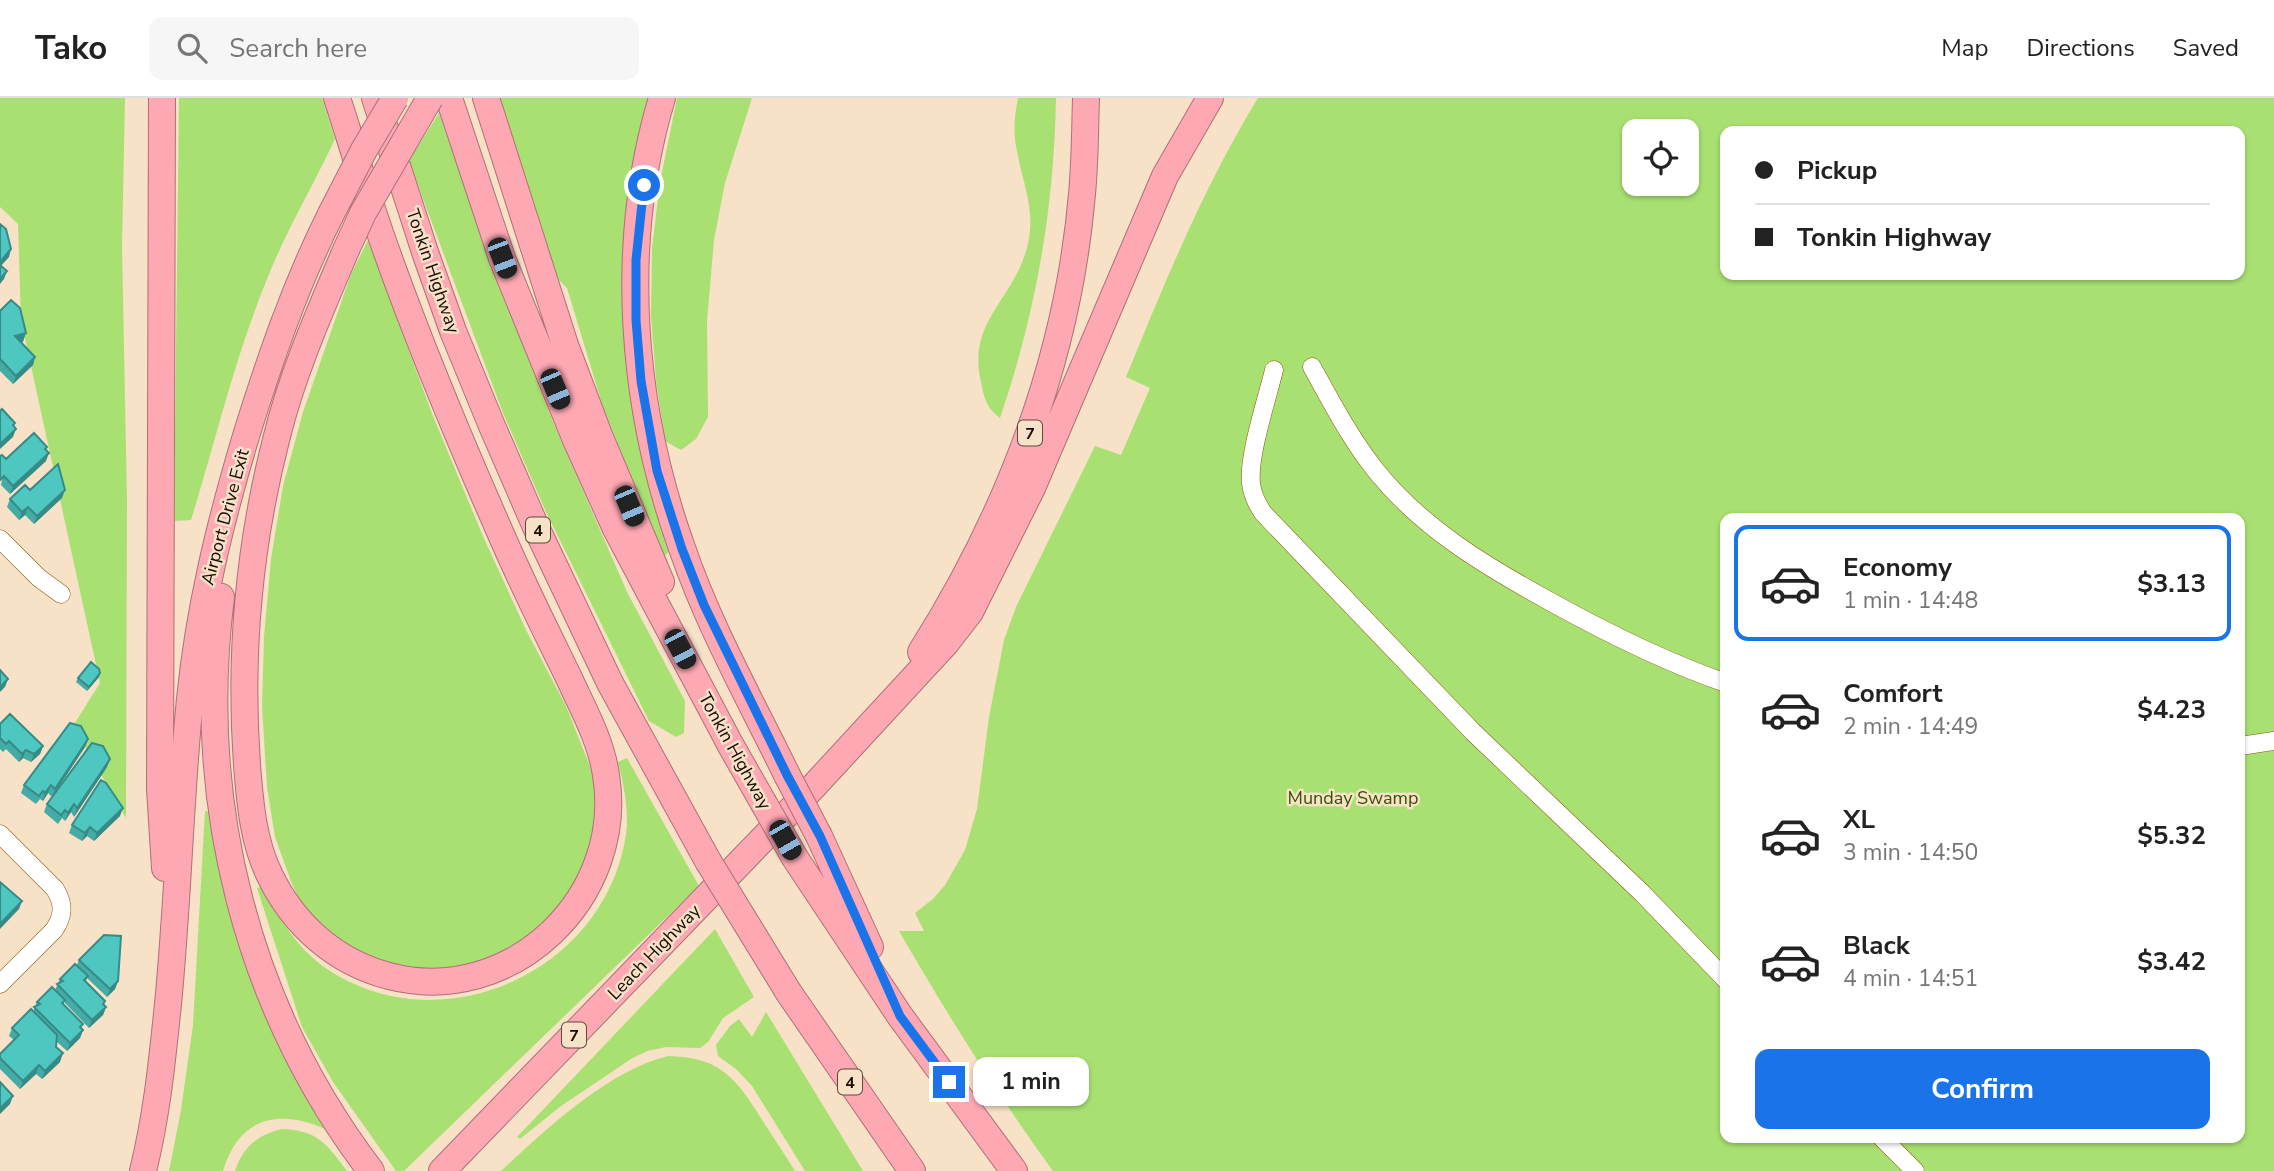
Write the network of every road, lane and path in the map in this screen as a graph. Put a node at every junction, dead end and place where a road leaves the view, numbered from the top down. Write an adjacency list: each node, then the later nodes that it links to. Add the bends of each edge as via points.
1 (162, 98): 22 (highway, via 160,789)
2 (337, 98): 5 (highway, bridge, via 378,225 452,420 591,725 606,774 604,844 592,880 569,916 520,957 475,976 447,981 370,971 329,949 305,926 281,895 259,847 245,739 246,614 264,489 278,432 320,309 346,250 363,213)
3 (375, 98): 30 (highway, Tonkin Highway / 4, bridge, via 453,331 535,525 610,683 708,861 789,993)
4 (395, 98): 13 (highway, Airport Drive Exit, bridge, via 363,150 294,294)
5 (430, 98)
6 (449, 98): 19 (highway, Tonkin Highway, via 502,258 576,440 616,529)
7 (486, 98): 19 (highway, via 565,345)
8 (662, 98): 25 (highway, bridge, via 644,185 636,260 641,381 655,458 704,605 820,836)
9 (1086, 98): 17 (highway, 7, via 1082,195 1073,262 1032,429 953,600)
10 (1210, 98): 17 (highway, via 1165,176 1031,488 970,611)
11 (1312, 367): 16 (street, via 1349,434 1378,473 1442,535 1588,623)
12 (1274, 370): 23 (street, via 1251,467 1251,485 1263,513 1473,732)
13 (239, 460): 22 (highway, Airport Drive Exit, via 215,543 195,654); 28 (highway, via 215,646 216,748 225,842 247,931 283,1026 314,1086)
14 (0, 539): 15 (street)
15 (61, 594)
16 (1720, 680)
17 (864, 730): 29 (highway, Leach Highway / 7)
18 (2274, 741): 20 (street)
19 (730, 744): 25 (highway, Tonkin Highway, bridge, via 795,858)
20 (2245, 745)
21 (0, 834): 24 (street, via 55,889 63,909 54,930)
22 (172, 967): 27 (highway, via 158,1105)
23 (1720, 974)
24 (0, 984)
25 (900, 1016): 31 (highway, Tonkin Highway)
26 (1887, 1143): 32 (street)
27 (144, 1171)
28 (370, 1171)
29 (442, 1171)
30 (912, 1171)
31 (1014, 1171)
32 (1915, 1171)

